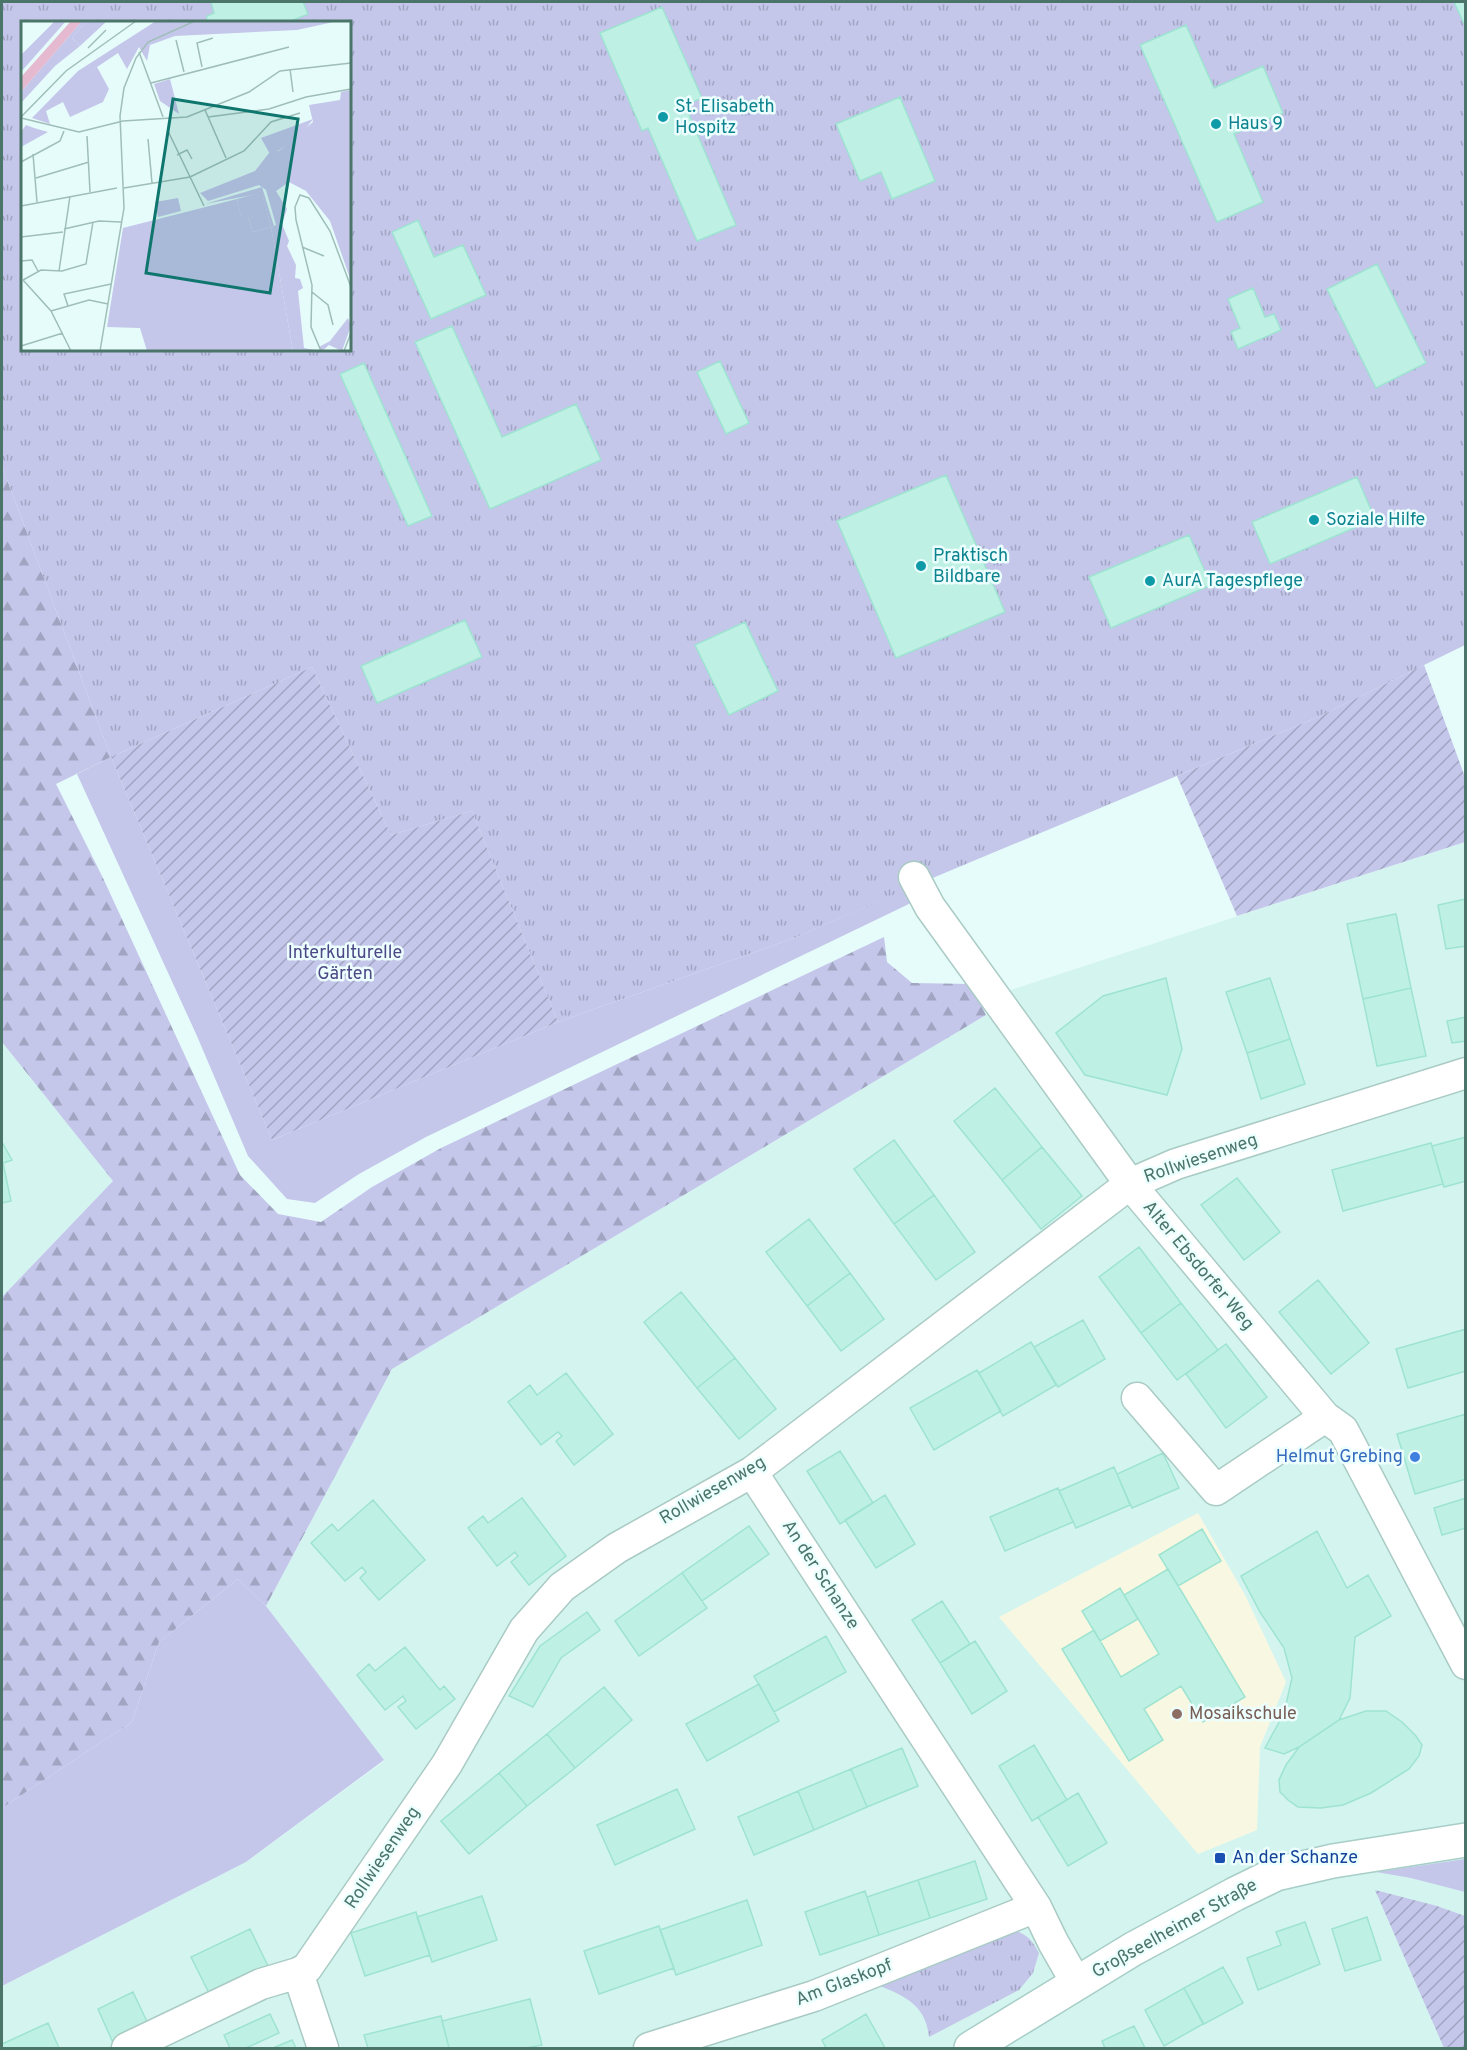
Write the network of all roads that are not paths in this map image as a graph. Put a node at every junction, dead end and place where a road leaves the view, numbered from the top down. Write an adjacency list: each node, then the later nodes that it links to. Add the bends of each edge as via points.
1 (914, 877): 3 (street, Alter Ebsdorfer Weg, via 930,907)
2 (1466, 1073): 3 (street, Rollwiesenweg, via 1176,1164)
3 (1130, 1184): 5 (street, Alter Ebsdorfer Weg); 6 (street, Rollwiesenweg)
4 (1137, 1398): 5 (street, via 1216,1490)
5 (1324, 1417): 7 (street, Alter Ebsdorfer Weg, via 1343,1430)
6 (752, 1472): 9 (street, An der Schanze); 10 (street, Rollwiesenweg, via 617,1548 562,1587 540,1611 524,1630 447,1764 315,1958)
7 (1466, 1664)
8 (1466, 1840): 11 (main road, Großseelheimer Straße, via 1276,1874 1133,1949)
9 (1036, 1907): 11 (street, An der Schanze); 14 (street, Am Glaskopf, via 814,1996)
10 (298, 1973): 12 (street, Rollwiesenweg, via 261,1984); 13 (street)
11 (1077, 1984): 15 (main road, Großseelheimer Straße)
12 (127, 2049)
13 (323, 2049)
14 (649, 2049)
15 (971, 2049)

